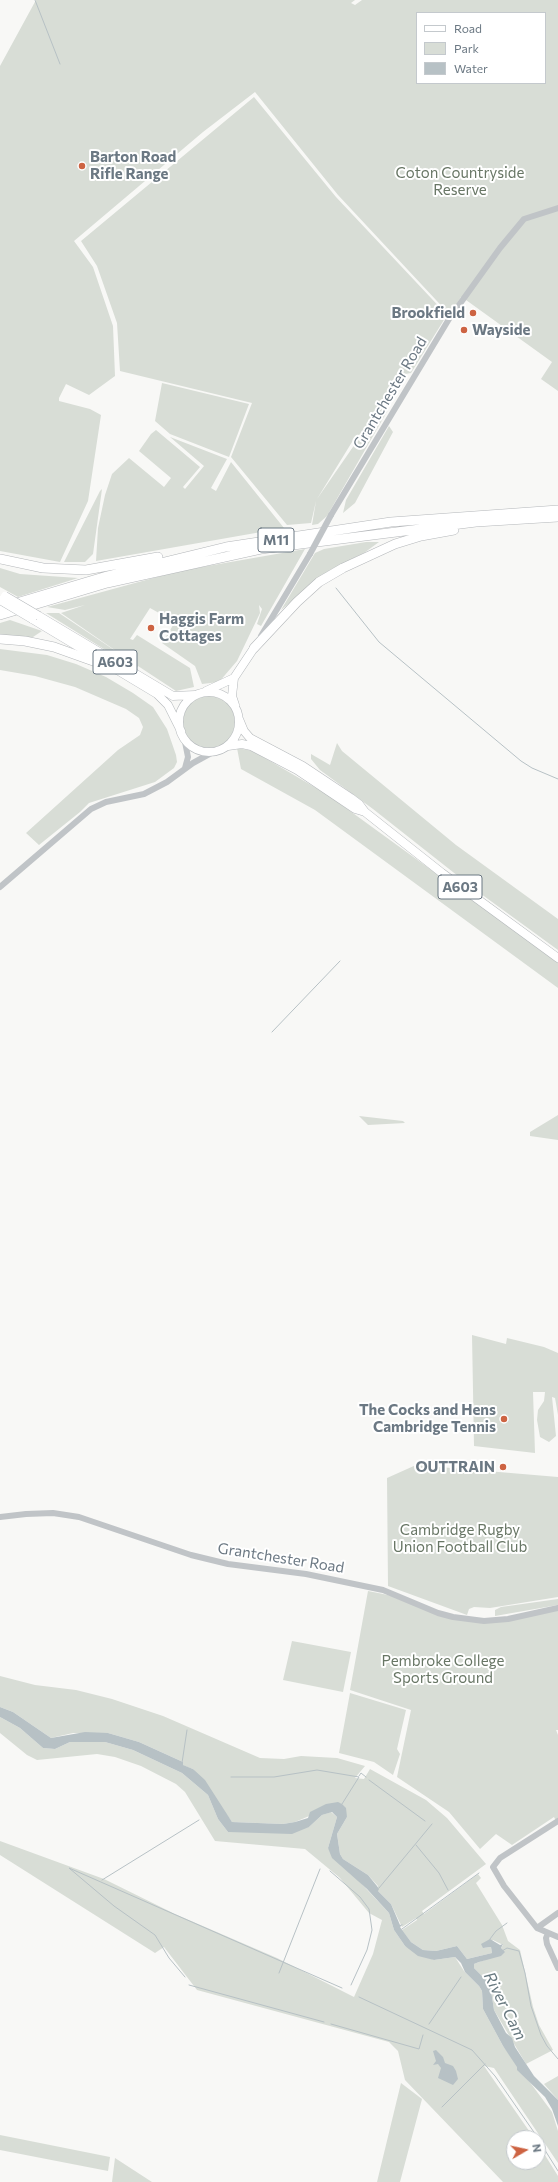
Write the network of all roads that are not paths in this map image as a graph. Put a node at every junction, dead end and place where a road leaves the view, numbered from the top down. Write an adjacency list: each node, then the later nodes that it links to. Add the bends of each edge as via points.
1 (558, 208): 12 (street, Grantchester Road, bridge, via 524,219 449,319)
2 (558, 510): 5 (highway, M11, via 390,522)
3 (558, 517): 4 (highway, M11)
4 (544, 518): 9 (highway, M11, via 476,522 261,549 108,583); 12 (highway, via 421,536 368,555 319,582)
5 (226, 547): 6 (highway, via 206,548 86,570 43,568); 8 (highway, M11, via 107,576)
6 (0, 559)
7 (2, 596): 10 (main road, A603, bridge)
8 (0, 608)
9 (0, 615)
10 (35, 617): 13 (main road, A603); 16 (main road, A603, via 173,696)
11 (0, 639): 13 (highway, via 54,647)
12 (254, 648): 14 (main road)
13 (110, 667): 19 (main road, A603, via 161,697 168,705)
14 (234, 678): 15 (main road); 17 (main road, via 232,696)
15 (205, 692): 16 (main road); 17 (main road, via 223,695)
16 (195, 695): 19 (main road, via 182,710 179,723)
17 (235, 706): 18 (main road)
18 (239, 720): 20 (main road, via 237,734); 23 (main road, A603, via 250,738 322,778 359,804)
19 (182, 734): 21 (main road, via 197,750); 22 (street, via 188,757)
20 (227, 746): 21 (main road); 23 (main road, A603, via 251,746 297,770 355,809)
21 (214, 752): 22 (street)
22 (184, 769): 24 (street, via 168,782 144,794 106,802 91,809)
23 (365, 812): 25 (main road, A603, via 442,873)
24 (0, 887)
25 (558, 958)
26 (0, 1517): 27 (street, Grantchester Road, via 53,1513 79,1517 191,1555 228,1564 306,1574 383,1590 453,1617 484,1621 508,1619)
27 (558, 1608)
28 (558, 1821): 30 (street, via 500,1858 493,1867 504,1886)
29 (558, 1913): 30 (street)
30 (537, 1928): 31 (street)
31 (548, 1933): 32 (street); 33 (street, via 547,1944)
32 (558, 1937)
33 (558, 1968)

